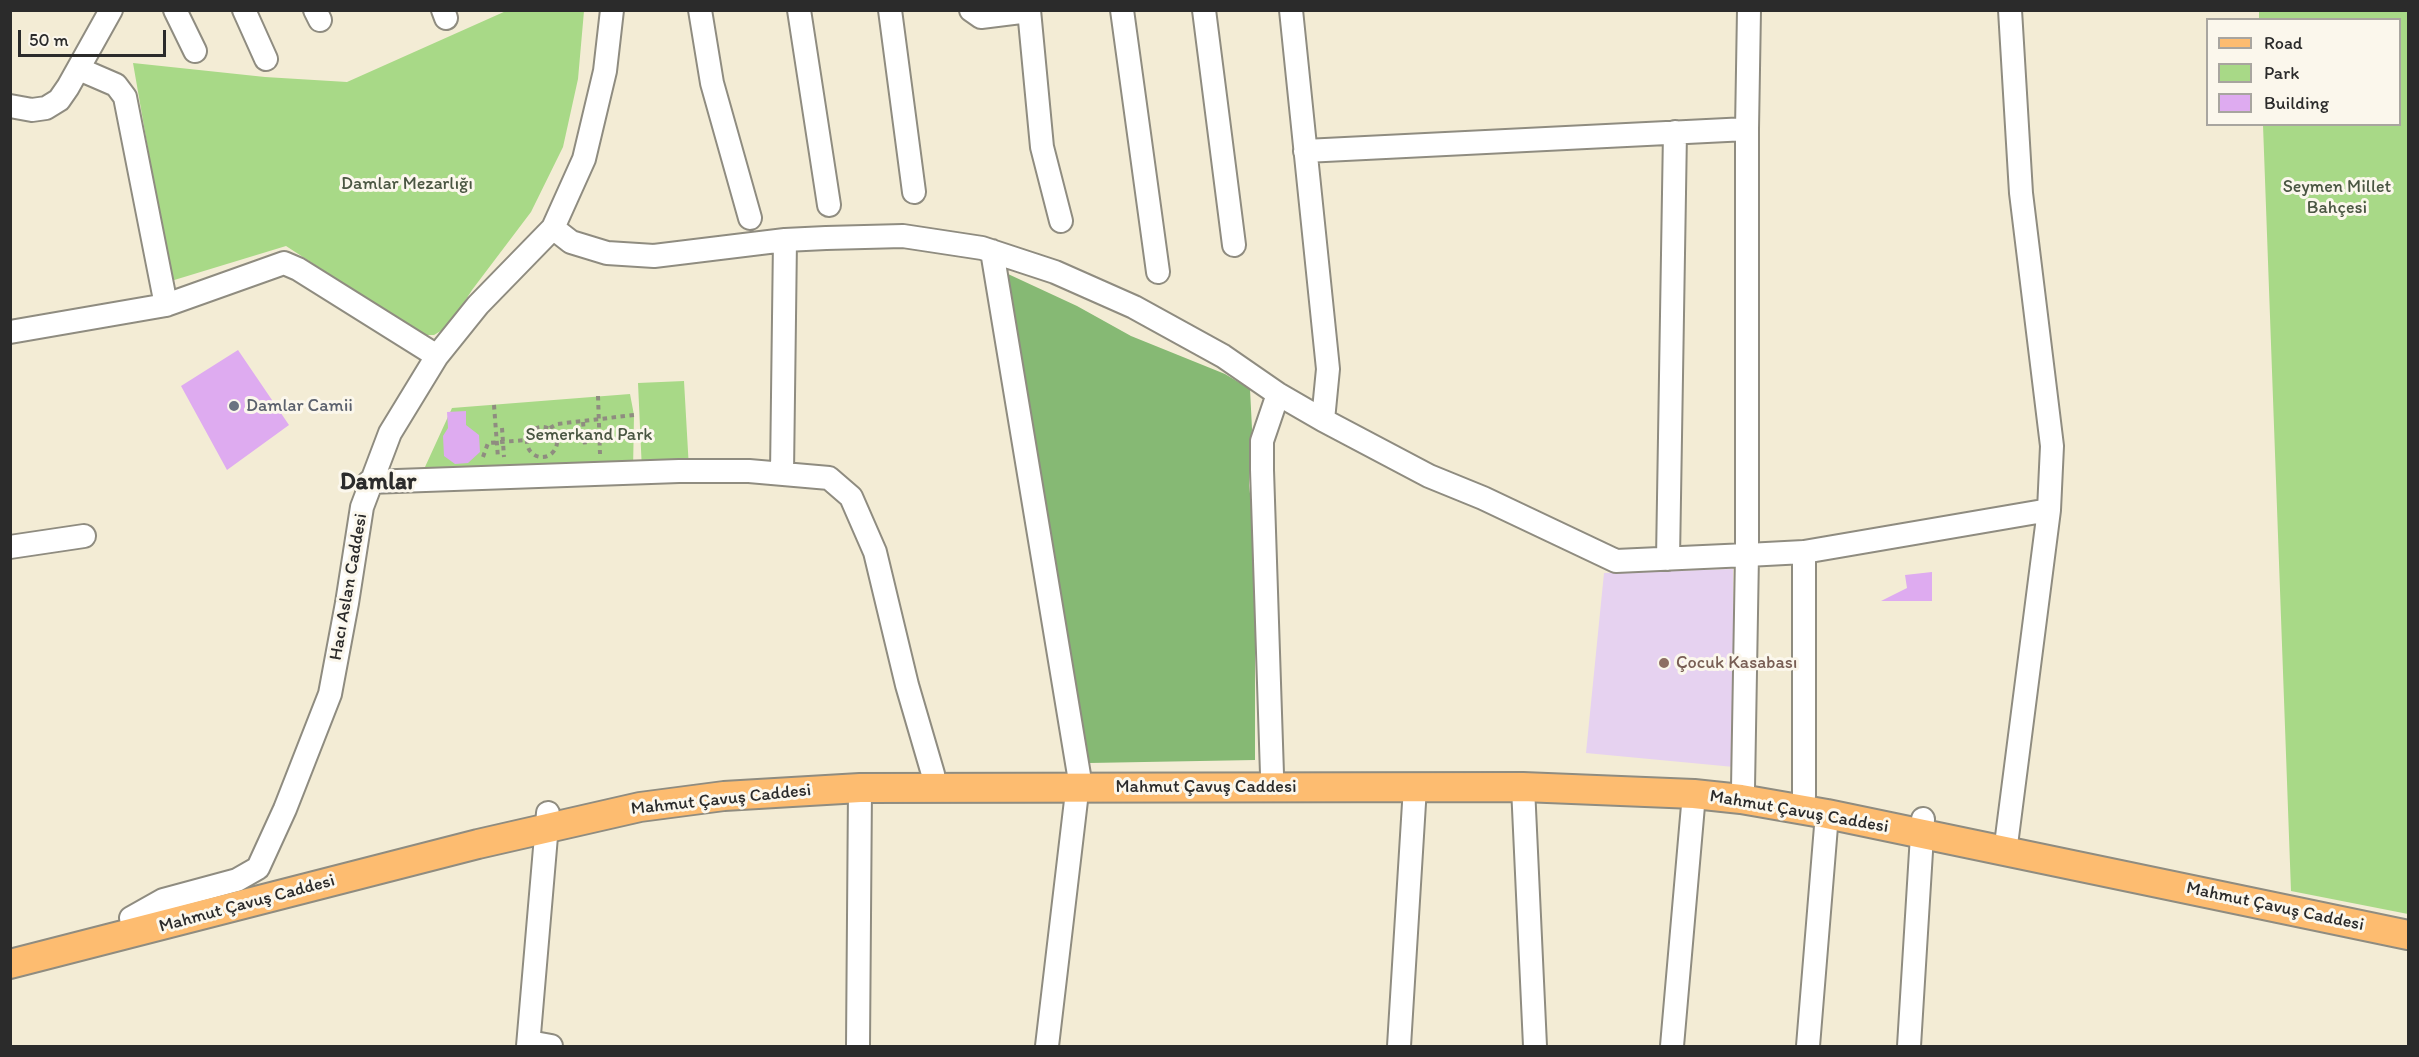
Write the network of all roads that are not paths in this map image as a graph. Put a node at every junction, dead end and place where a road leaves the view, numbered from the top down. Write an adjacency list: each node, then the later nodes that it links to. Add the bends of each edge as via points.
1 (111, 10): 17 (street)
2 (176, 10): 15 (street)
3 (244, 10): 16 (street)
4 (612, 10): 26 (street, Hacı Aslan Caddesi, via 604,71 584,159)
5 (699, 10): 24 (street, via 712,83)
6 (799, 10): 23 (street)
7 (890, 10): 22 (street)
8 (970, 10): 14 (street, via 981,17)
9 (1122, 10): 30 (street)
10 (1204, 10): 28 (street)
11 (1291, 10): 21 (street)
12 (1749, 10): 19 (street)
13 (2010, 10): 38 (street, via 2021,193 2052,446)
14 (1029, 11): 25 (street, via 1042,147)
15 (195, 51)
16 (267, 59)
17 (79, 69): 18 (street, via 58,100 46,108); 31 (street, via 116,85 125,97)
18 (10, 106)
19 (1747, 129): 20 (street); 42 (street)
20 (1675, 132): 21 (street); 43 (street)
21 (1305, 152): 35 (street, via 1328,369)
22 (914, 192)
23 (829, 205)
24 (750, 218)
25 (1061, 221)
26 (553, 228): 27 (street, via 571,242 607,253 654,256); 33 (street, Hacı Aslan Caddesi, via 478,305)
27 (786, 240): 29 (street, via 903,236); 36 (street)
28 (1234, 245)
29 (992, 251): 34 (street, via 1055,272 1134,307 1223,356); 46 (street)
30 (1158, 272)
31 (166, 304): 32 (street); 33 (street, via 284,263)
32 (10, 332)
33 (437, 356): 37 (street, Hacı Aslan Caddesi, via 390,433)
34 (1278, 394): 35 (street); 45 (street, via 1262,441)
35 (1323, 420): 43 (street, via 1429,476 1616,561)
36 (782, 473): 37 (street, via 600,473 502,468 463,477); 44 (street, via 829,478 852,497 875,552)
37 (369, 482): 57 (street, Hacı Aslan Caddesi, via 330,694)
38 (2049, 510): 41 (street); 56 (street)
39 (84, 536): 40 (street)
40 (10, 547)
41 (1804, 552): 42 (street); 52 (street)
42 (1747, 555): 43 (street); 50 (street)
43 (1668, 559)
44 (933, 774): 46 (main road); 54 (main road, via 872,772 660,788)
45 (1272, 774): 46 (main road); 50 (main road, via 1582,777)
46 (1078, 781): 47 (main road, Mahmut Çavuş Caddesi); 49 (main road, Mahmut Çavuş Caddesi); 65 (street)
47 (1415, 787): 48 (main road, Mahmut Çavuş Caddesi); 66 (street)
48 (1523, 787): 51 (main road, Mahmut Çavuş Caddesi); 67 (street)
49 (860, 788): 54 (main road, Mahmut Çavuş Caddesi, via 692,800); 64 (street)
50 (1743, 788): 52 (main road)
51 (1694, 794): 53 (main road, Mahmut Çavuş Caddesi, via 1741,798); 68 (street)
52 (1804, 796): 55 (main road)
53 (1827, 814): 55 (main road, Mahmut Çavuş Caddesi); 69 (street)
54 (548, 820): 57 (main road); 61 (main road, Mahmut Çavuş Caddesi); 62 (street)
55 (1921, 826): 56 (main road); 59 (main road, Mahmut Çavuş Caddesi); 70 (street)
56 (2007, 837): 58 (main road)
57 (262, 876): 60 (main road, via 131,918)
58 (2409, 920)
59 (2409, 935)
60 (10, 948)
61 (10, 964)
62 (529, 1044): 63 (street)
63 (551, 1047)
64 (858, 1047)
65 (1047, 1047)
66 (1399, 1047)
67 (1535, 1047)
68 (1672, 1047)
69 (1809, 1047)
70 (1909, 1047)

